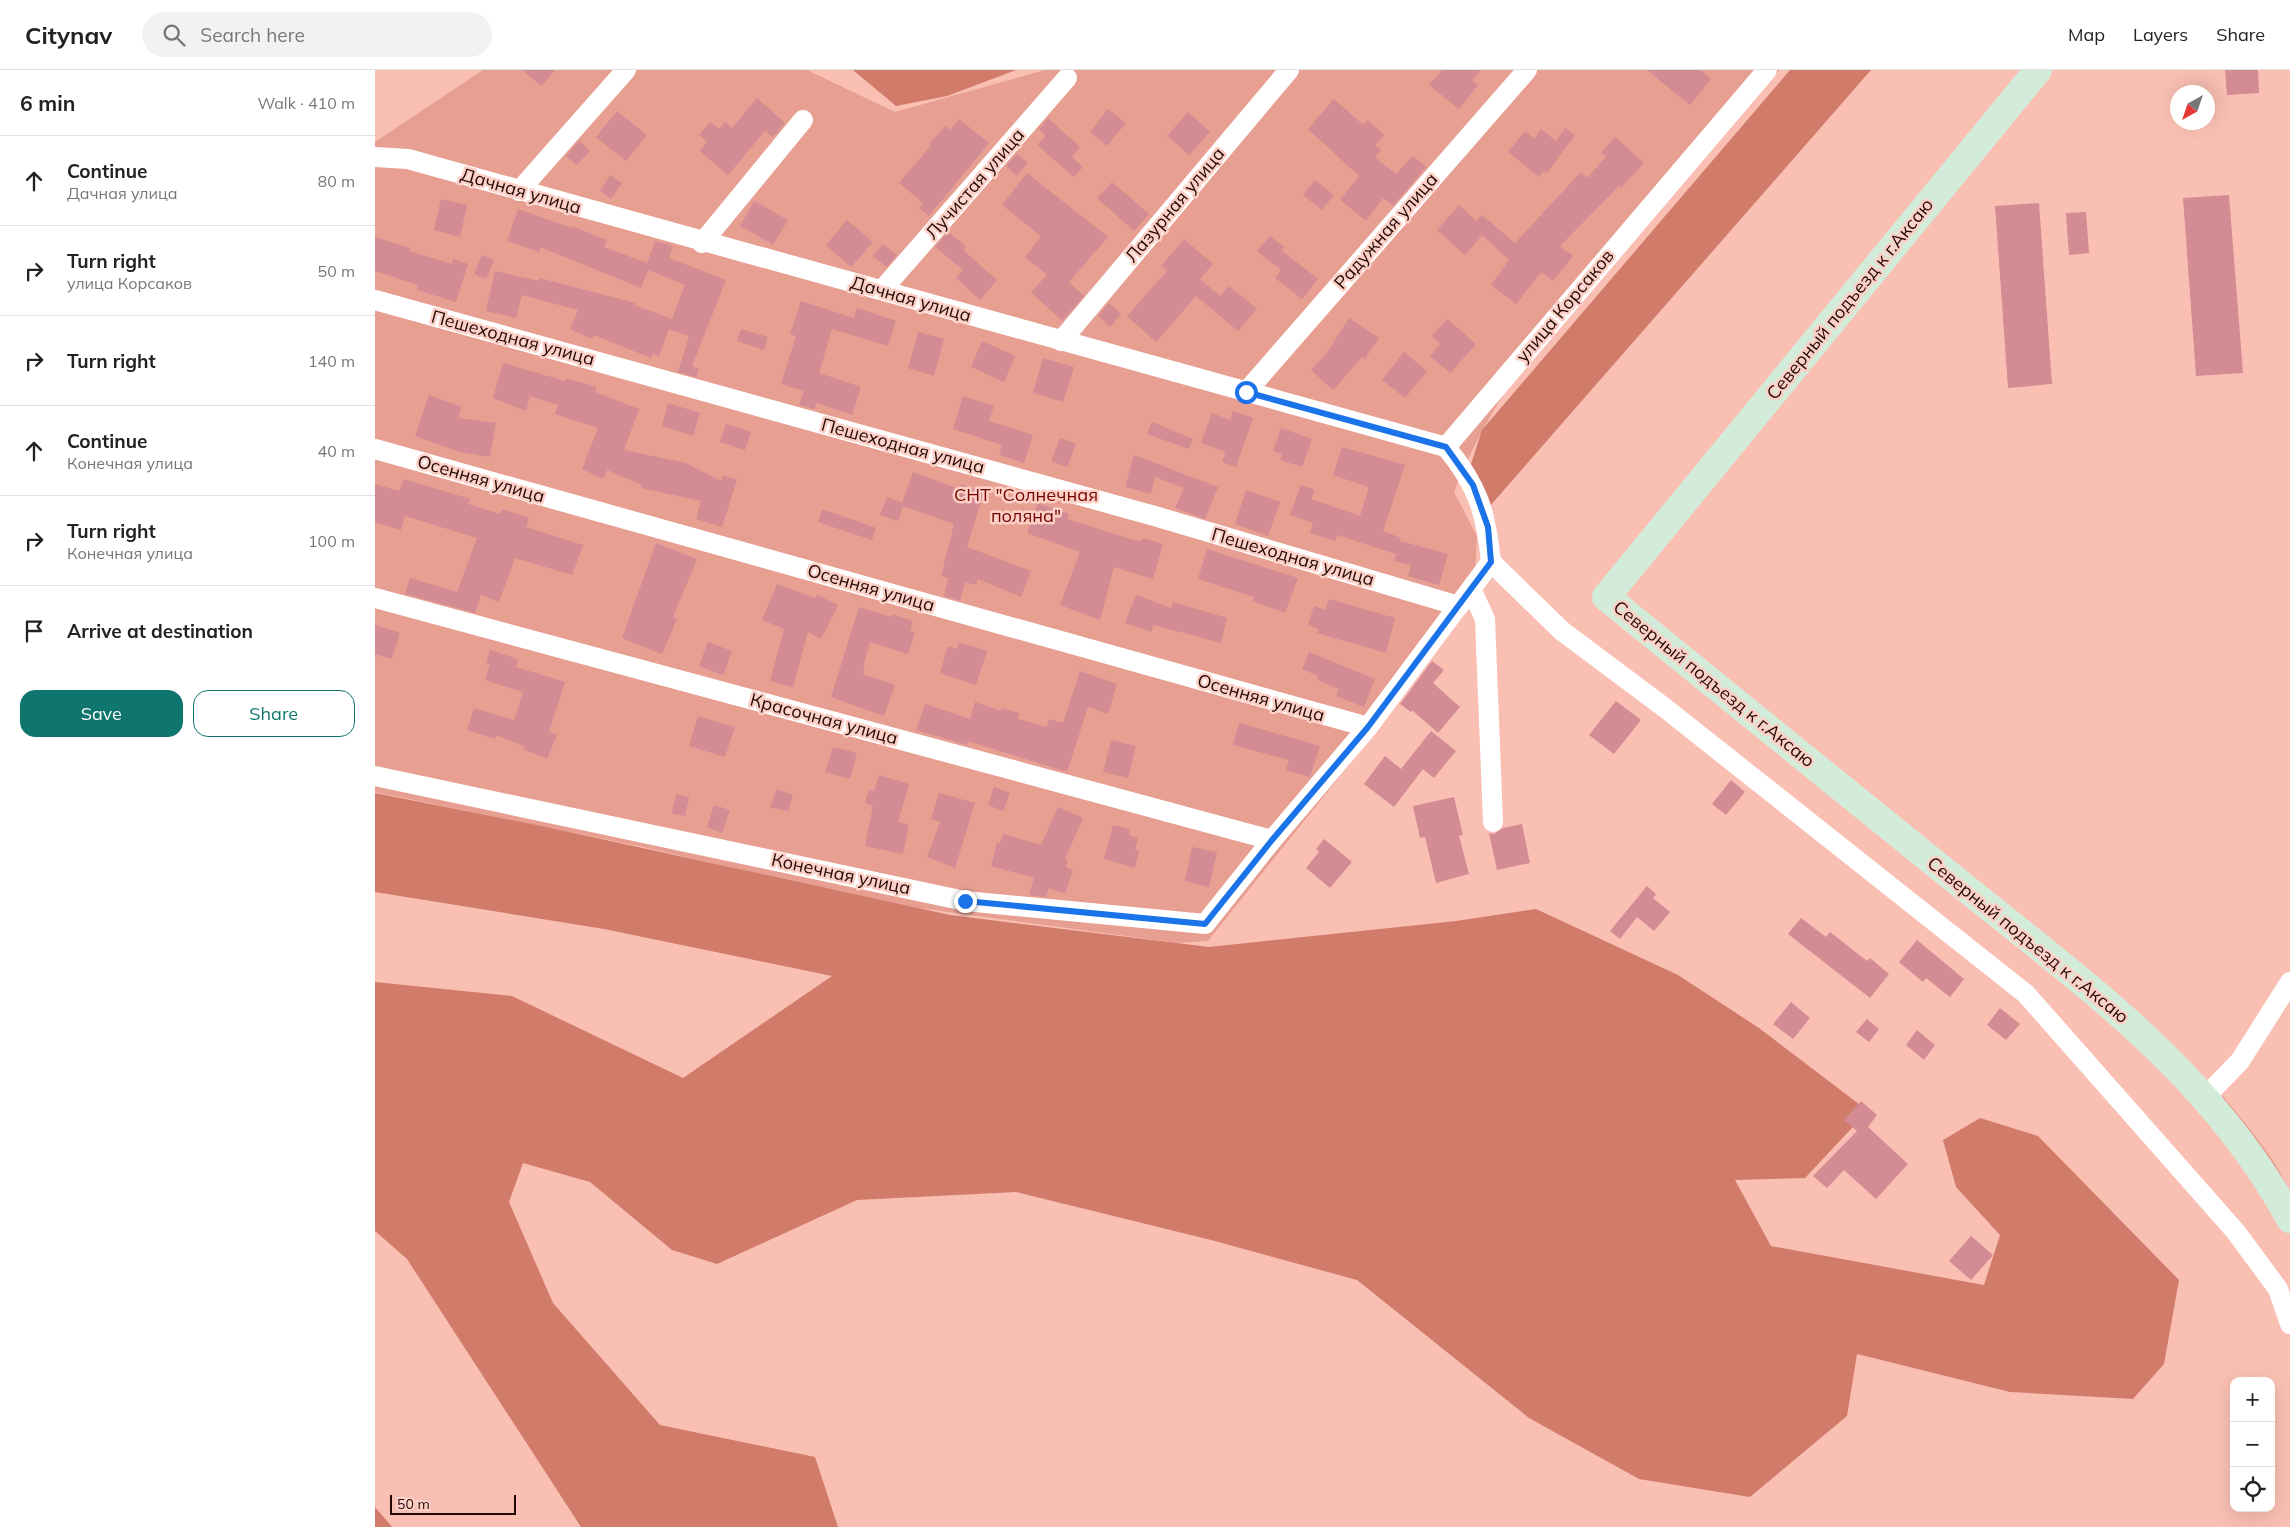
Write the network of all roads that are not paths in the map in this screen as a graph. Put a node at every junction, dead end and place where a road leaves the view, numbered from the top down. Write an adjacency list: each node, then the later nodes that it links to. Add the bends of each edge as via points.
1 (626, 70): 9 (street)
2 (1289, 70): 13 (street, Лазурная улица)
3 (1527, 70): 14 (street, Радужная улица)
4 (1767, 70): 15 (street, улица Корсаков)
5 (2038, 70): 26 (street, Северный подъезд к г.Аксаю, via 1606,597 2113,1007)
6 (1067, 78): 11 (street, Лучистая улица)
7 (803, 120): 10 (street)
8 (375, 157): 9 (street, Дачная улица, via 408,159)
9 (519, 191): 10 (street, Дачная улица)
10 (702, 243): 11 (street, Дачная улица)
11 (882, 290): 13 (street, Дачная улица)
12 (375, 300): 20 (street, Пешеходная улица, via 1157,517)
13 (1061, 341): 14 (street, Дачная улица)
14 (1246, 392): 15 (street, Дачная улица)
15 (1446, 447): 17 (street, via 1473,485 1488,527)
16 (375, 449): 21 (street, Осенняя улица)
17 (1491, 562): 18 (street); 28 (street, via 1562,630 2026,994 2236,1232 2278,1288)
18 (1471, 589): 20 (street); 23 (street, via 1485,619)
19 (375, 598): 24 (street, Красочная улица)
20 (1459, 606): 21 (street)
21 (1368, 727): 24 (street)
22 (375, 776): 24 (street, Конечная улица, via 965,901 1205,924)
23 (1493, 822)
24 (1272, 840)
25 (2290, 982): 26 (street, via 2240,1062)
26 (2206, 1096): 27 (street, Северный подъезд к г.Аксаю, via 2255,1160)
27 (2290, 1218)
28 (2290, 1324)

